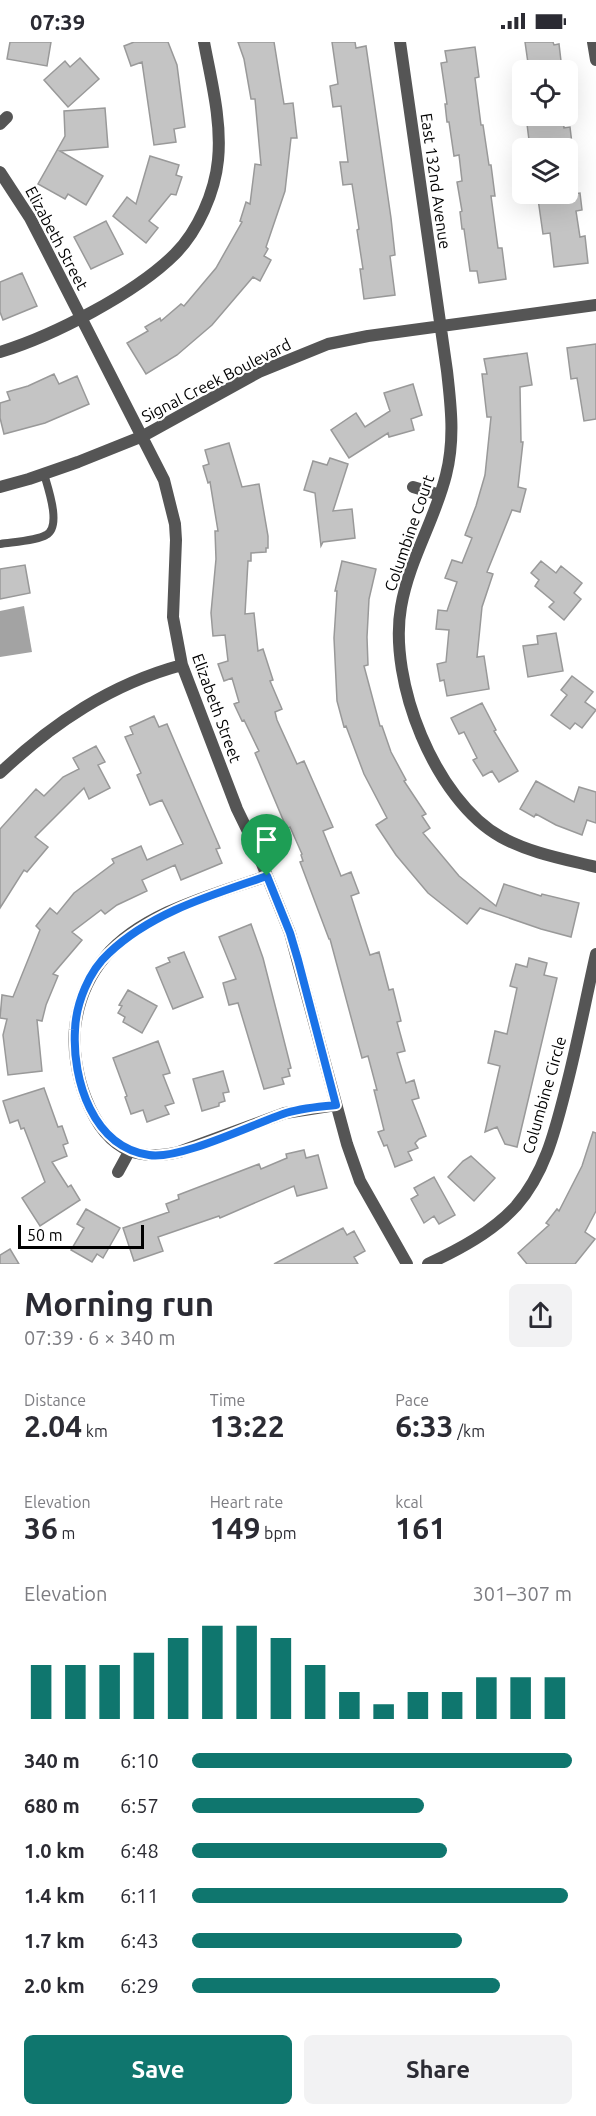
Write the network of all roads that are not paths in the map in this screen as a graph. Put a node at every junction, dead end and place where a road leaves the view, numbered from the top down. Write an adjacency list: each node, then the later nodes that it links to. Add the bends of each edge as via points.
1 (204, 42): 7 (street, via 220,138 213,187 198,221 182,246 152,274)
2 (400, 42): 8 (street, East 132nd Avenue)
3 (593, 42): 4 (street)
4 (596, 60)
5 (0, 172): 7 (street, Elizabeth Street, via 30,218)
6 (596, 304): 8 (street, Signal Creek Boulevard)
7 (81, 317): 9 (street); 10 (street, Elizabeth Street)
8 (440, 325): 10 (street, Signal Creek Boulevard, via 317,348 260,372); 14 (street, Columbine Court, via 453,427)
9 (0, 352)
10 (143, 436): 11 (street, Signal Creek Boulevard); 16 (street, Elizabeth Street, via 173,509 173,617)
11 (44, 474): 12 (street, Signal Creek Boulevard); 15 (lane, via 54,519 52,530 45,536)
12 (0, 487)
13 (413, 487): 14 (street)
14 (440, 495): 18 (street, Columbine Court, via 413,559 400,614 401,673 414,716 446,783 470,814 502,837 534,851)
15 (0, 544)
16 (182, 665): 17 (street, via 154,672 96,699 57,724); 19 (street, Elizabeth Street)
17 (0, 773)
18 (596, 867)
19 (267, 876): 21 (street, Elizabeth Street, via 295,951); 22 (street, via 150,922 107,955 89,981 75,1030 80,1079 86,1100 104,1130)
20 (596, 954): 25 (street, Columbine Circle, via 555,1129 537,1175 504,1218 481,1236)
21 (336, 1105): 22 (street, via 285,1113 179,1152 150,1156); 24 (street, Elizabeth Street, via 360,1181)
22 (130, 1150): 23 (street)
23 (118, 1172)
24 (407, 1264)
25 (428, 1264)

